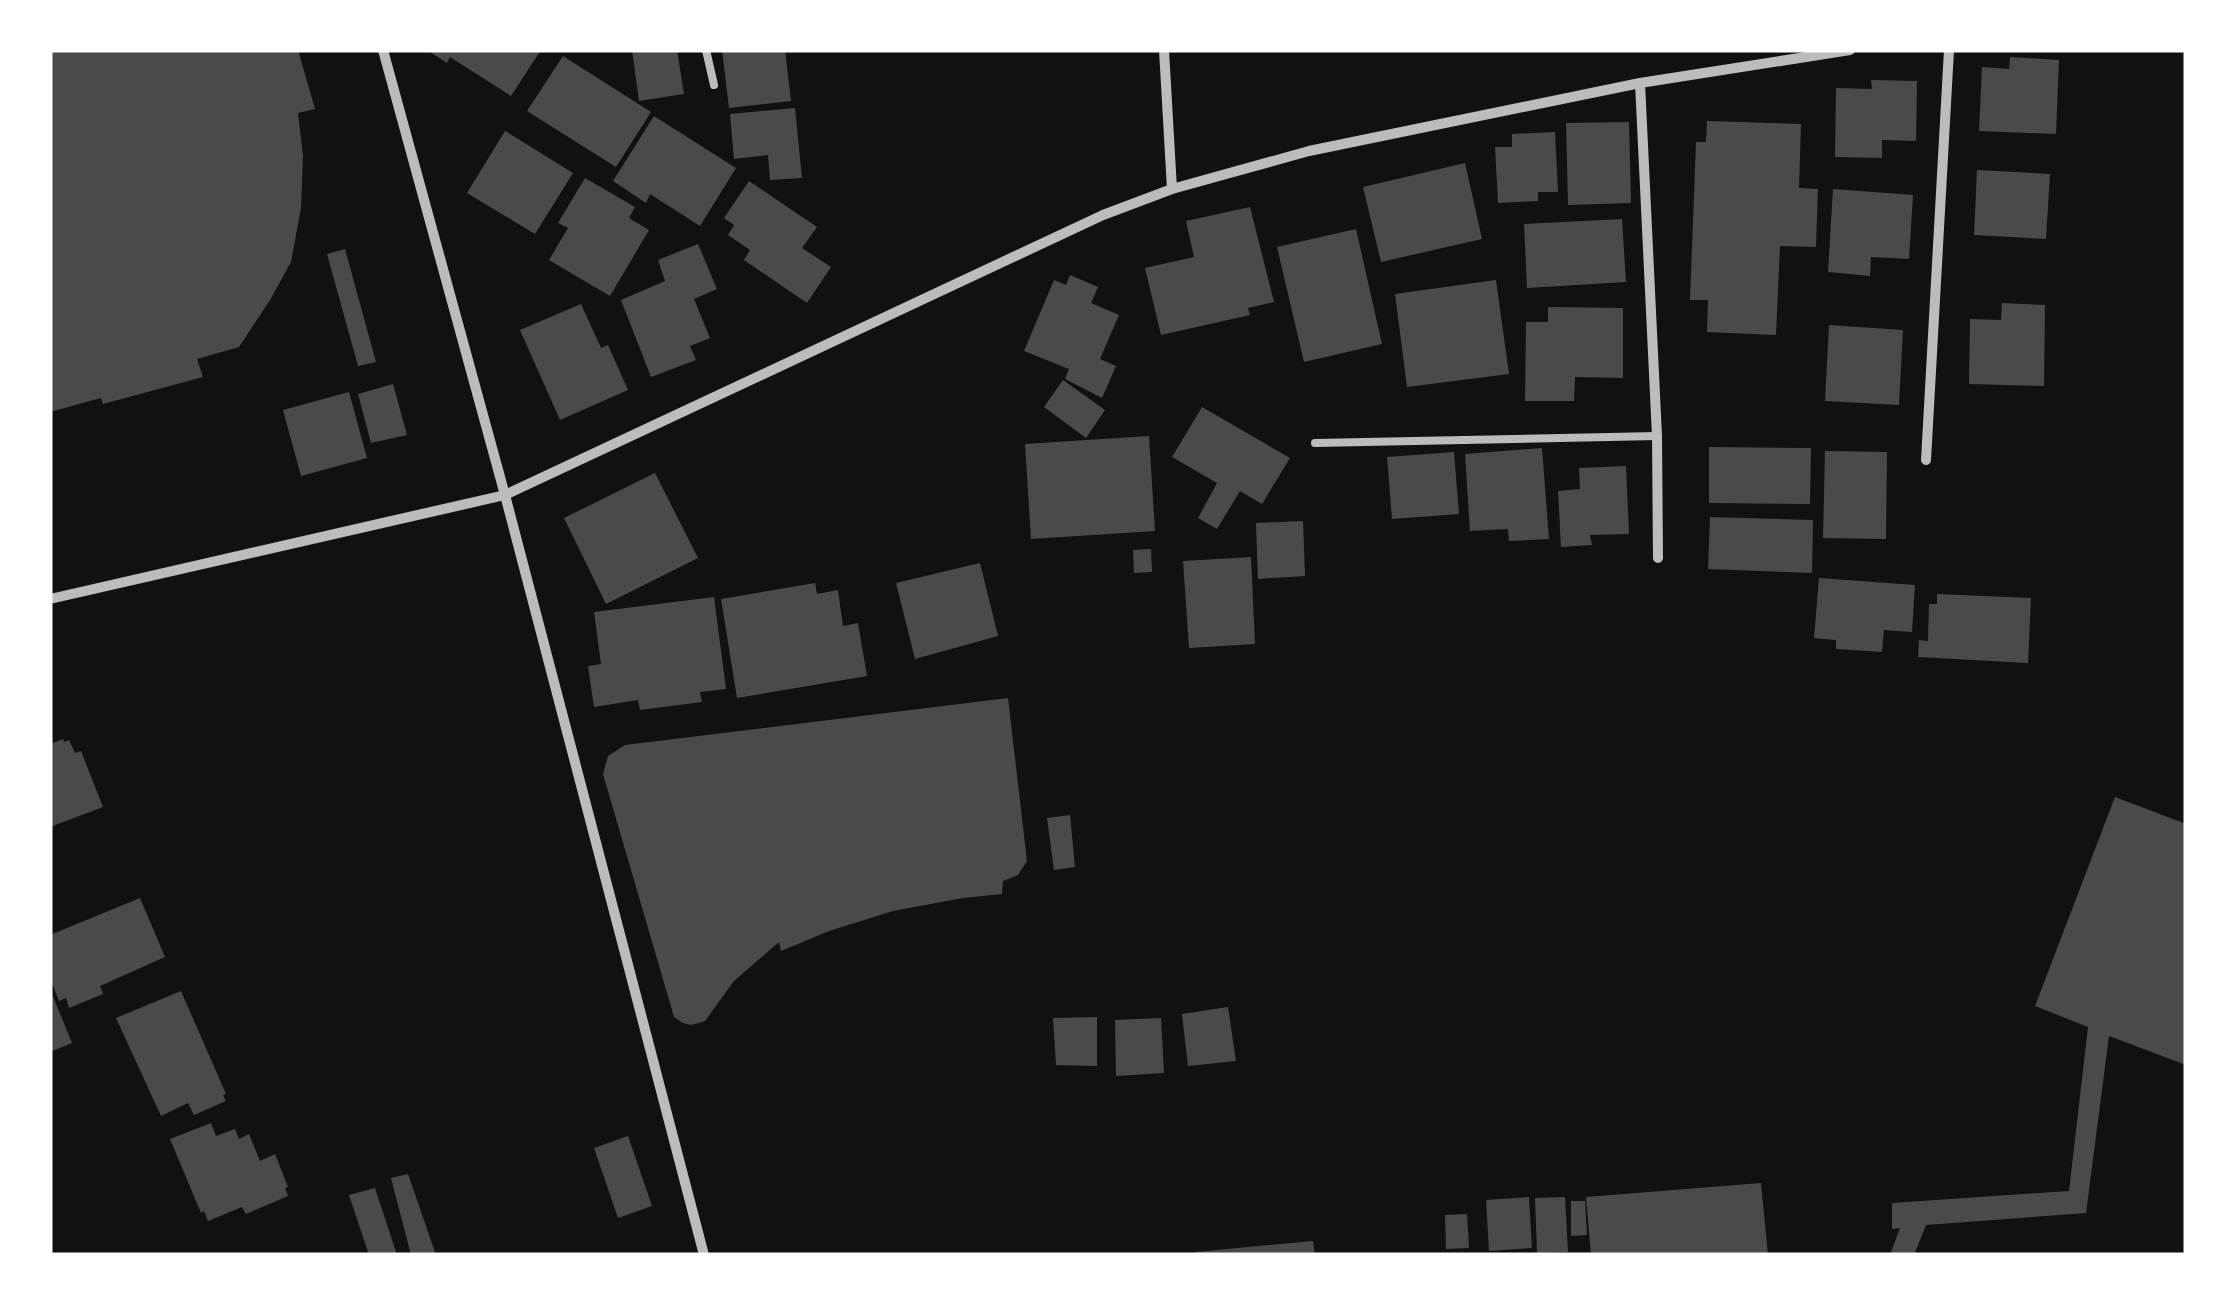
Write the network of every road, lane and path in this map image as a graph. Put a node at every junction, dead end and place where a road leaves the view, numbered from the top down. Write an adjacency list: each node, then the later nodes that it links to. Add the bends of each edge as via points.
1 (383, 50): 12 (street)
2 (706, 50): 7 (lane)
3 (1164, 50): 8 (street)
4 (1850, 50): 6 (street)
5 (1949, 50): 11 (street)
6 (1640, 83): 8 (street, via 1308,151); 9 (street)
7 (714, 85)
8 (1172, 189): 12 (street)
9 (1657, 436): 10 (lane); 13 (street)
10 (1315, 443)
11 (1926, 460)
12 (505, 495): 14 (street); 15 (street)
13 (1658, 558)
14 (50, 598)
15 (704, 1255)

